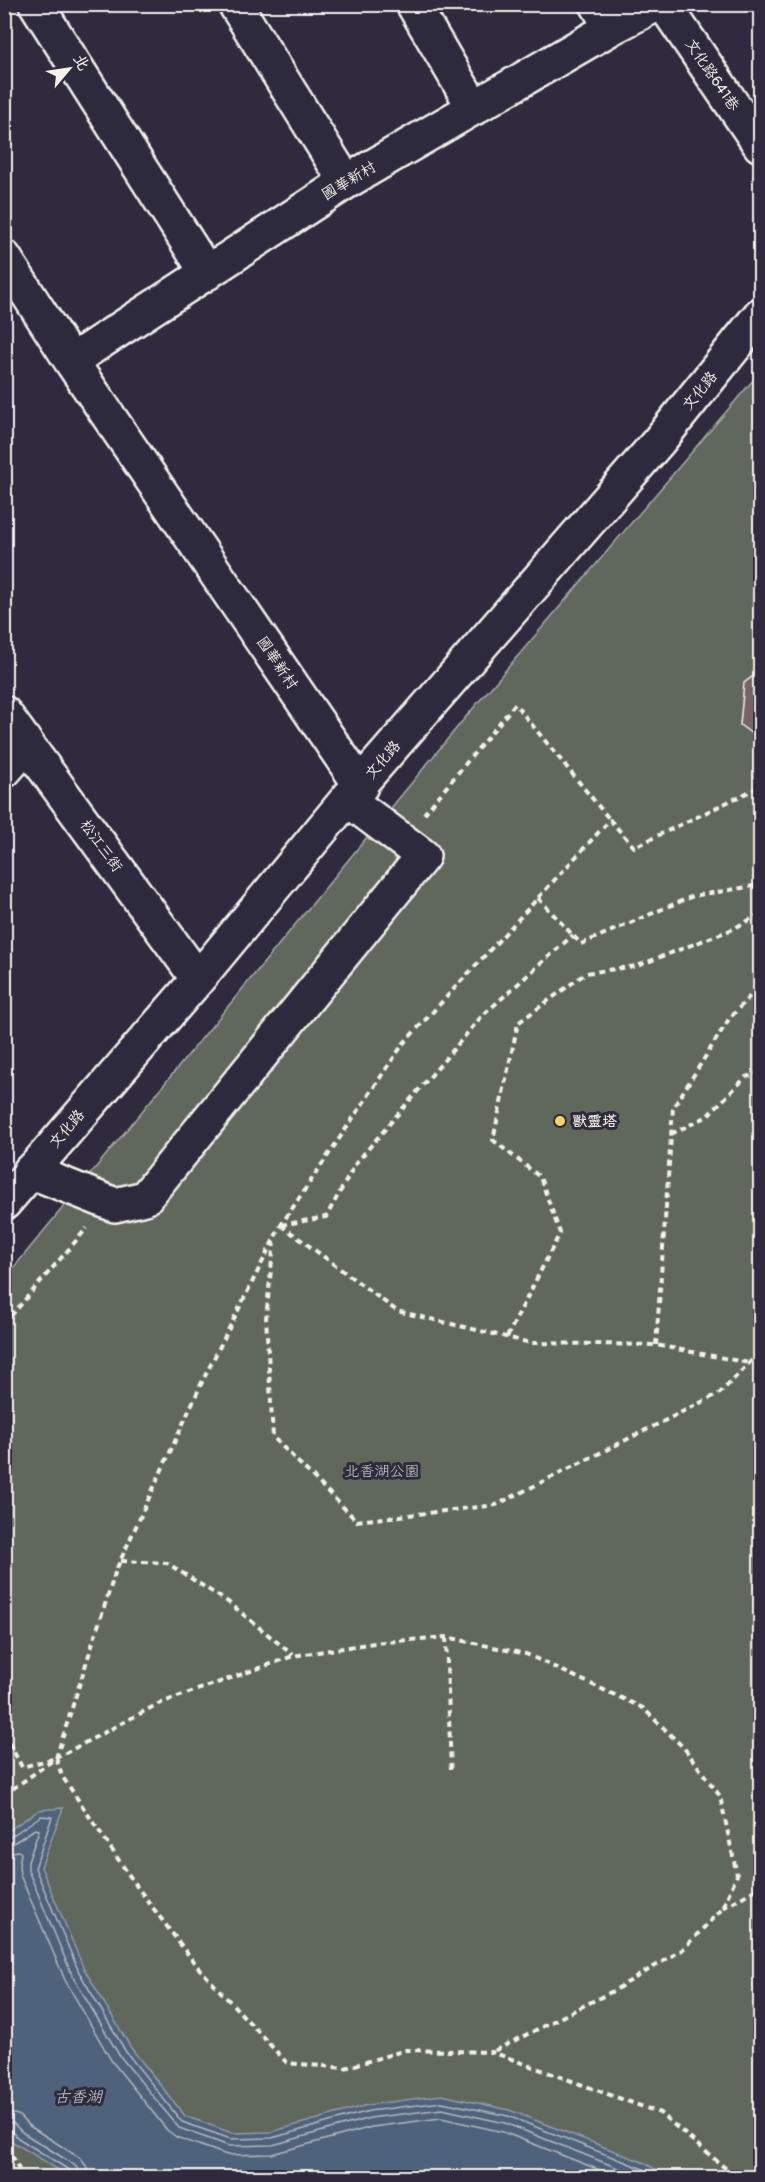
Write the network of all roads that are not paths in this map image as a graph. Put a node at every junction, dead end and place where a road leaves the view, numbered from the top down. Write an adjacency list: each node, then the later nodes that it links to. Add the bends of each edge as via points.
1 (36, 4): 11 (street)
2 (235, 4): 9 (street)
3 (413, 4): 7 (street)
4 (657, 4): 6 (street)
5 (664, 4): 8 (street, 文化路641巷)
6 (604, 16): 7 (street, 國華新村)
7 (474, 108): 9 (street, 國華新村)
8 (760, 145)
9 (346, 182): 11 (street, 國華新村)
10 (4, 257): 13 (street, 國華新村)
11 (207, 273): 13 (street, 國華新村)
12 (760, 315): 17 (street, 文化路, via 659,441)
13 (71, 361): 17 (street, 國華新村)
14 (4, 713): 15 (street, 松江三街)
15 (27, 745): 16 (street); 18 (street, 松江三街)
16 (4, 771)
17 (354, 793): 18 (street, 文化路); 19 (street, 國華新村, via 423,856 145,1198 115,1205)
18 (198, 979): 19 (street, 文化路)
19 (30, 1171): 20 (street, 文化路)
20 (4, 1203)

